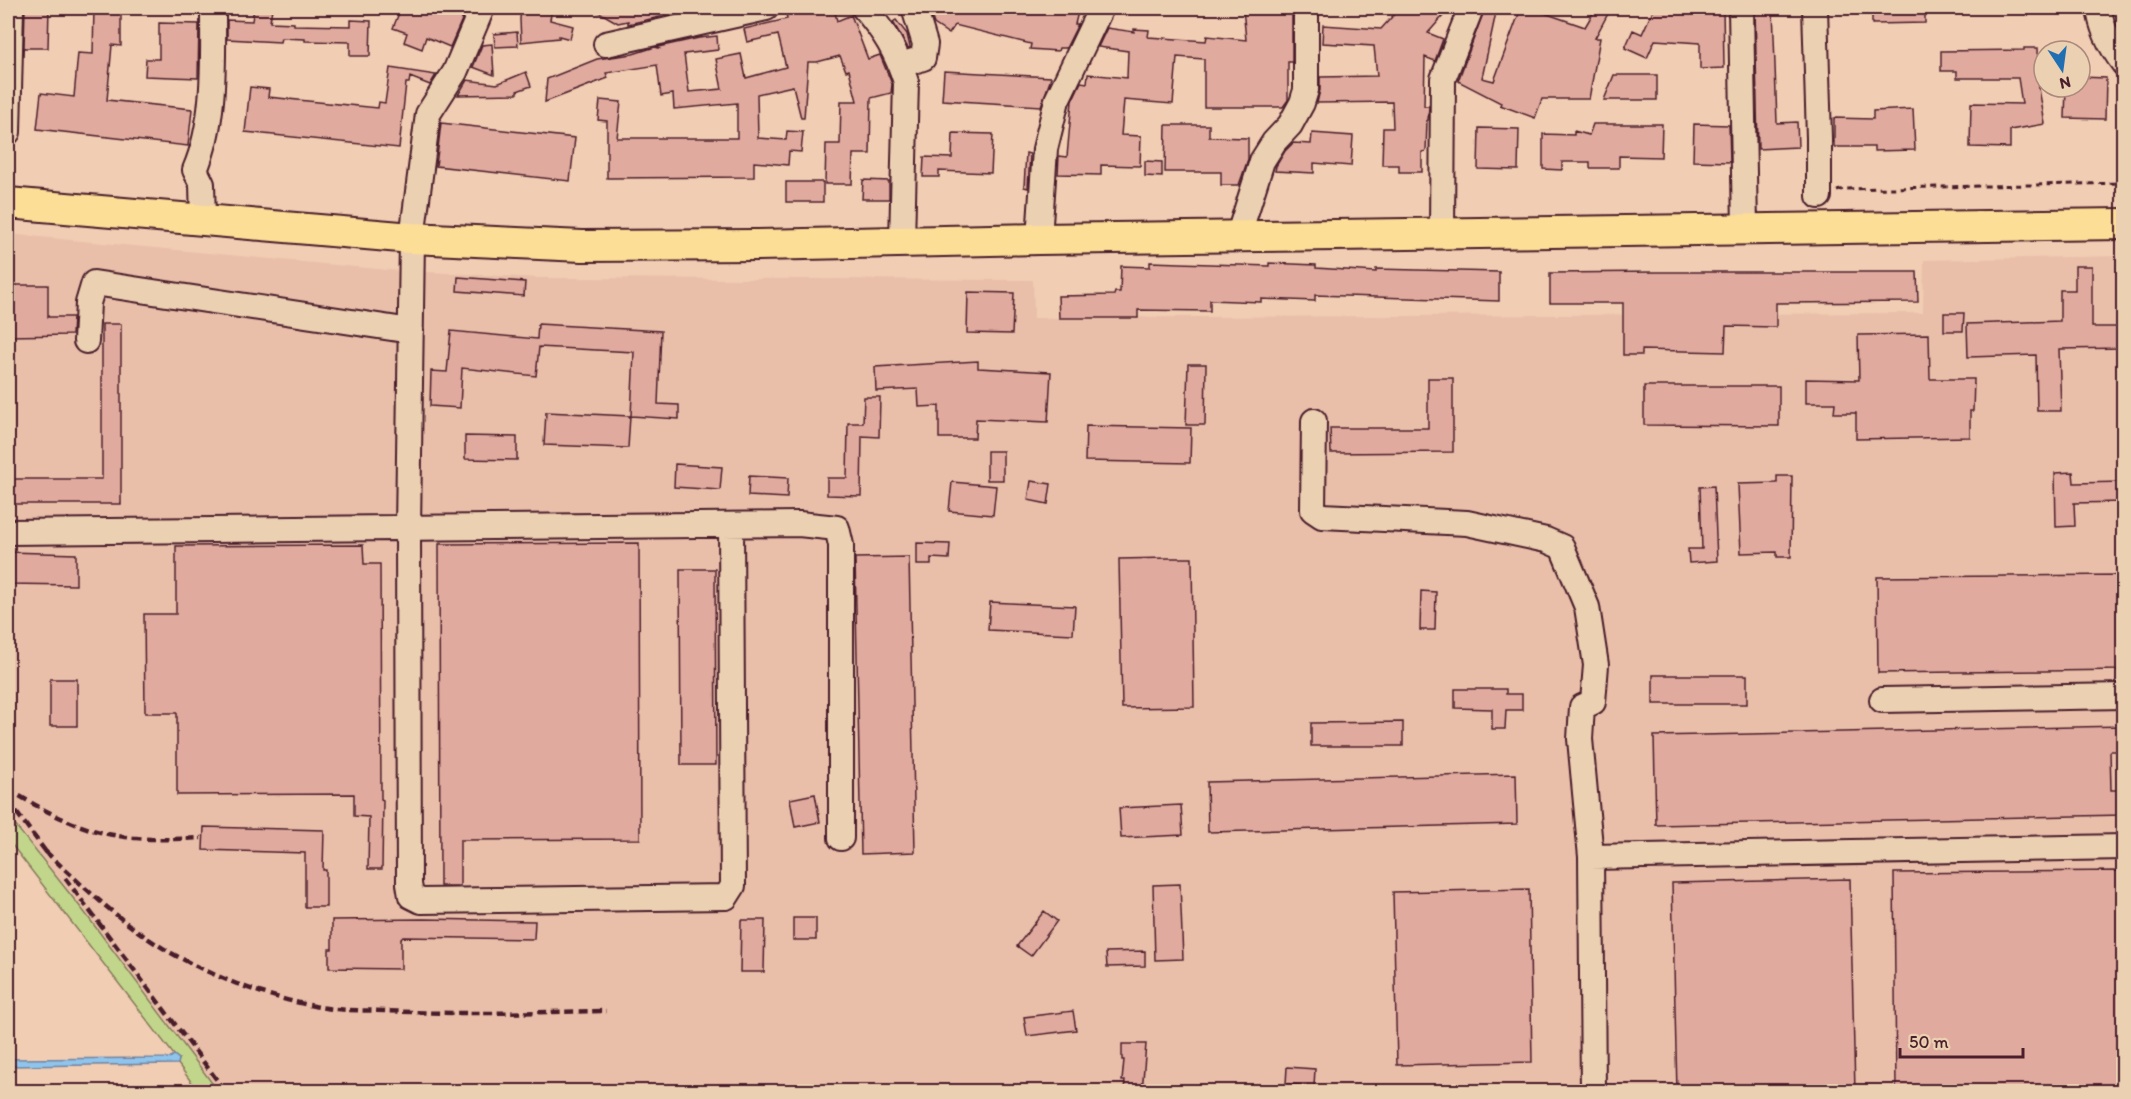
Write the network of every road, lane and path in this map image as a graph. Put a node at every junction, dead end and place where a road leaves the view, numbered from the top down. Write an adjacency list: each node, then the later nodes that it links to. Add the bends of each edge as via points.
1 (11, 8): 17 (street)
2 (213, 8): 21 (street, via 213,79 202,153 195,171 202,184)
3 (482, 8): 26 (street, via 455,72 428,114)
4 (766, 8): 13 (street)
5 (864, 8): 16 (street, via 887,35)
6 (914, 8): 16 (street, via 925,44 923,58)
7 (1101, 8): 27 (street, via 1057,100 1046,149)
8 (1306, 8): 25 (street, via 1306,90 1290,125 1262,161)
9 (1471, 8): 24 (street, via 1443,79)
10 (1741, 8): 23 (street)
11 (1815, 8): 19 (street)
12 (2099, 8): 15 (street, via 2109,45)
13 (728, 12): 14 (street)
14 (606, 44)
15 (2124, 64)
16 (901, 65): 28 (street, via 906,82)
17 (8, 132)
18 (2124, 183): 19 (path, via 1844,189)
19 (1819, 196)
20 (8, 203): 21 (main road)
21 (203, 220): 26 (main road)
22 (2124, 224): 23 (main road)
23 (1744, 228): 24 (main road)
24 (1442, 232): 25 (main road)
25 (1238, 237): 27 (main road)
26 (412, 238): 28 (main road, via 582,246); 29 (street)
27 (1039, 239): 28 (main road)
28 (902, 241)
29 (411, 331): 30 (street, via 94,283 88,303); 33 (street)
30 (86, 341)
31 (1314, 421): 39 (street, via 1313,510 1322,516 1467,523 1562,547 1587,607 1596,665 1593,702 1582,707 1580,740)
32 (731, 525): 33 (street); 33 (street, via 734,886 726,897 421,901 411,896 409,884); 37 (street, via 837,528 841,545)
33 (408, 529): 34 (street)
34 (8, 532)
35 (2124, 696): 36 (street)
36 (1882, 700)
37 (841, 838)
38 (2124, 847): 39 (street)
39 (1591, 857): 40 (street)
40 (1593, 1092)

